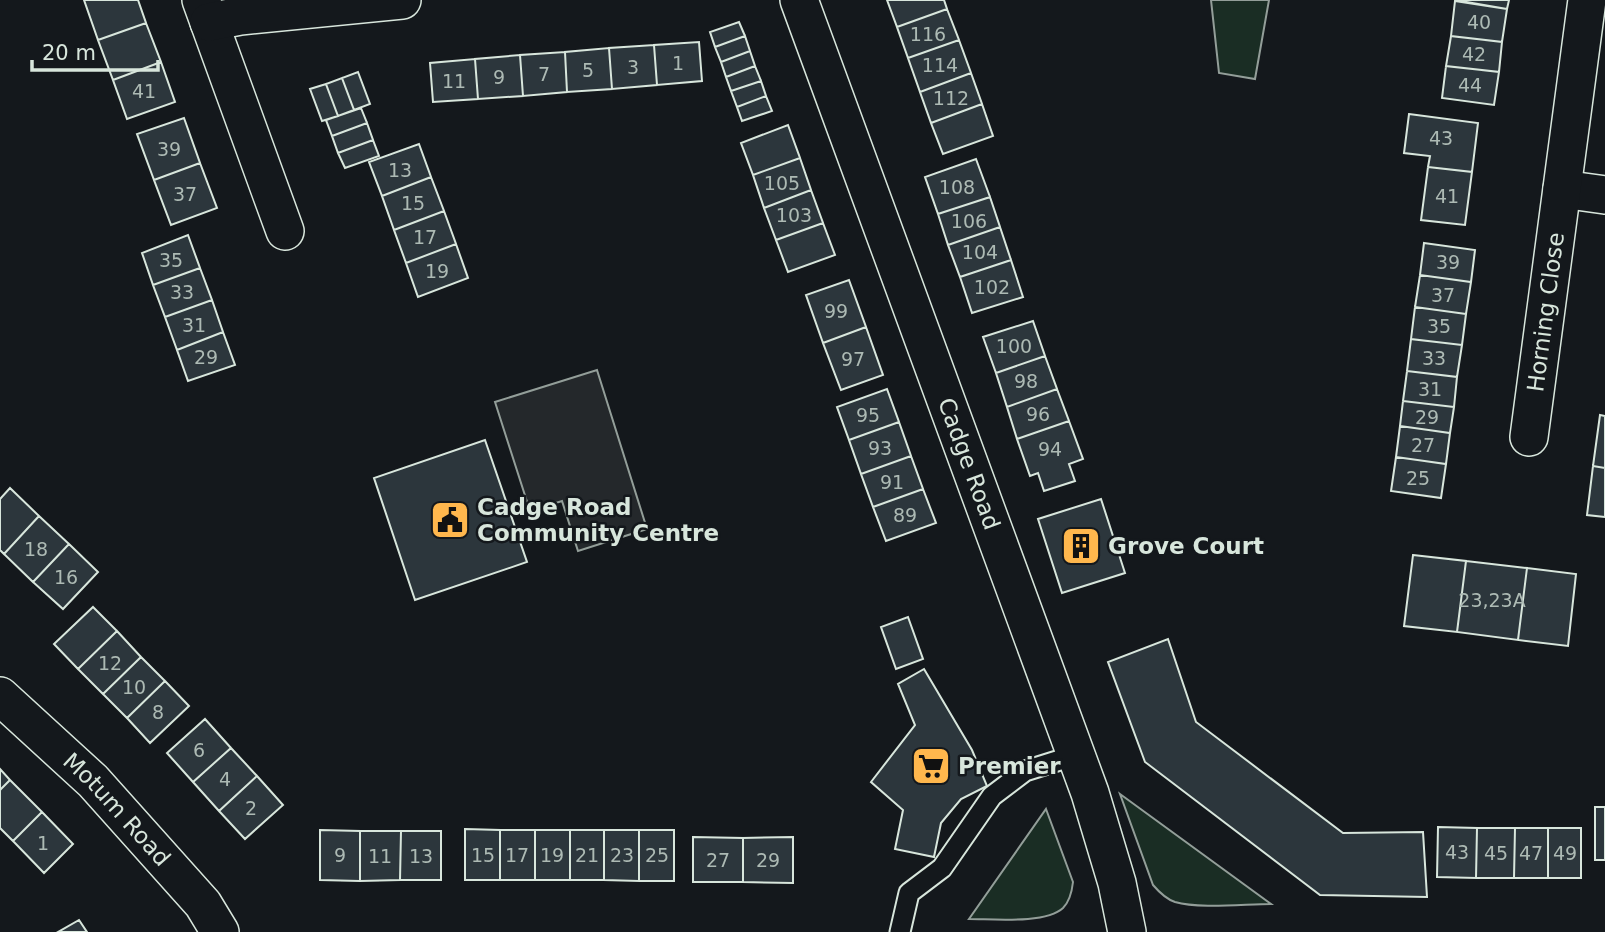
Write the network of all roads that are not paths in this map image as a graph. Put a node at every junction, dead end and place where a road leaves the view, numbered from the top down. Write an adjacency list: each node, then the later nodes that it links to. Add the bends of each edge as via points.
1 (402, 0): 4 (street, via 240,16)
2 (799, 0): 10 (street, Cadge Road)
3 (1587, 0): 5 (street, Horning Close)
4 (205, 11): 7 (street)
5 (1562, 189): 6 (street); 8 (street, Horning Close)
6 (1605, 195)
7 (285, 232)
8 (1529, 437)
9 (0, 696): 11 (street, Motum Road, via 93,781 203,904)
10 (1076, 754): 12 (lane, via 1024,771 992,796 942,867 909,893); 13 (street, Cadge Road, via 1117,883)
11 (220, 932)
12 (900, 932)
13 (1127, 932)

